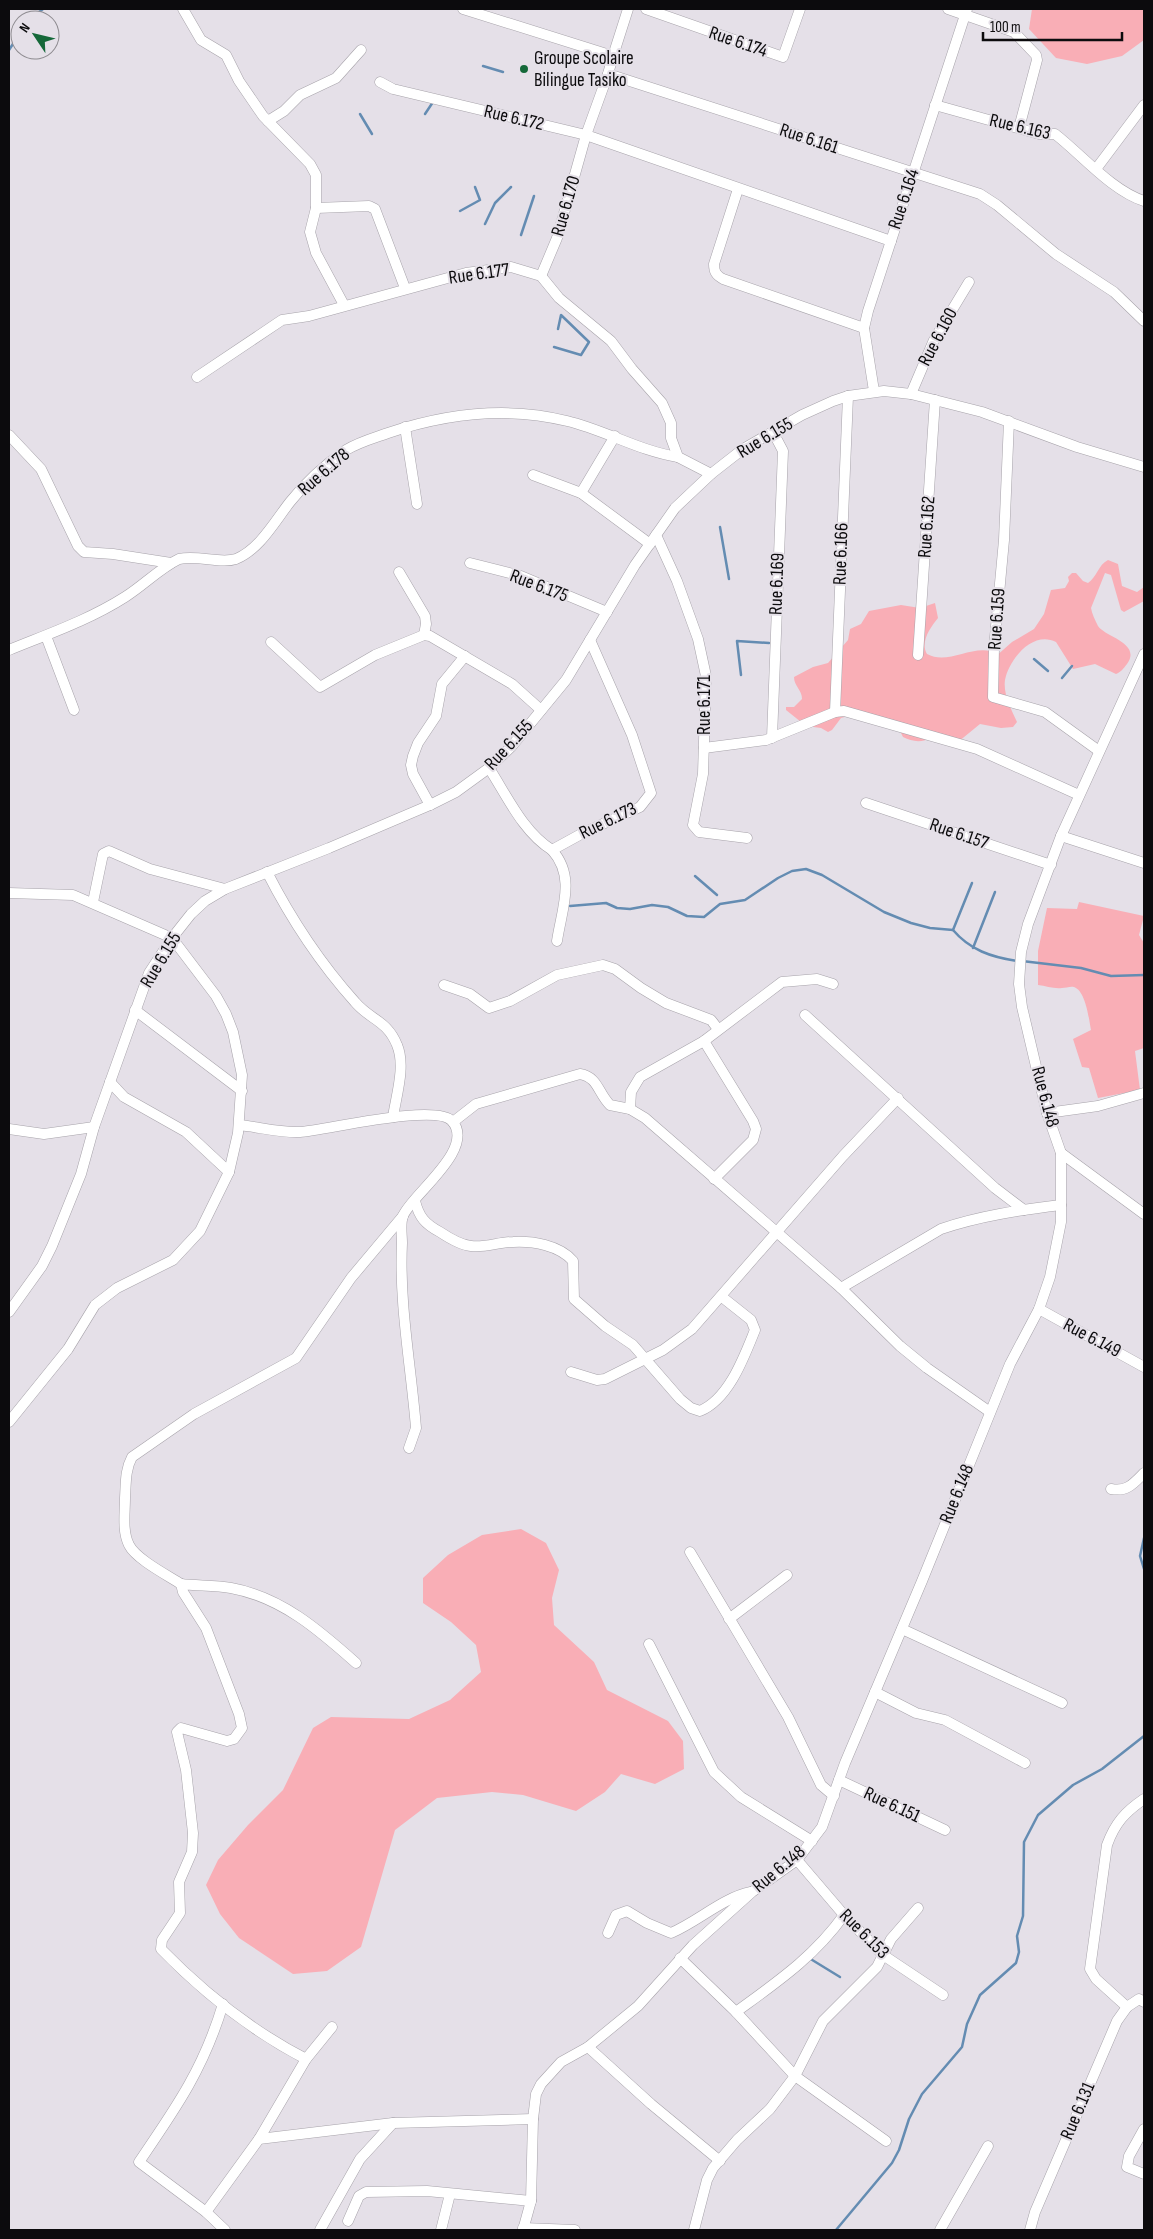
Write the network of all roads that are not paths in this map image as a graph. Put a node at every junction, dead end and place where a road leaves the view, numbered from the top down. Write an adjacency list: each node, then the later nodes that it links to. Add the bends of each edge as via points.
1 (183, 9): 14 (street, via 201,40 226,55 239,81)
2 (463, 9): 9 (street)
3 (628, 9): 9 (street)
4 (646, 9): 5 (street, Rue 6.174, via 783,57)
5 (800, 9)
6 (948, 9): 7 (street)
7 (966, 12): 13 (street, Rue 6.164); 15 (street, via 1014,32 1037,57)
8 (360, 50): 14 (street, via 336,78 300,95)
9 (613, 56): 10 (street)
10 (608, 74): 16 (street); 18 (street, Rue 6.161)
11 (380, 82): 16 (street, Rue 6.172, via 393,89)
12 (1144, 105): 17 (street)
13 (935, 106): 15 (street, Rue 6.163); 18 (street, Rue 6.164)
14 (268, 121): 21 (street, via 310,164 316,175)
15 (1019, 128): 17 (street, Rue 6.163, via 1039,134 1055,134)
16 (586, 135): 19 (street, Rue 6.172); 23 (street, Rue 6.170, via 557,238)
17 (1096, 169): 20 (street, Rue 6.163)
18 (912, 174): 22 (street, Rue 6.164); 27 (street, Rue 6.161, via 990,199 1056,254 1114,292)
19 (738, 189): 22 (street, Rue 6.172); 28 (street, via 714,264 717,276)
20 (1144, 201)
21 (316, 208): 25 (street, via 369,206 375,209); 26 (street, via 310,232 316,252)
22 (891, 241): 28 (street, Rue 6.164)
23 (541, 276): 25 (street, Rue 6.177, via 511,267 466,273); 39 (street, via 559,298 611,341 662,403 671,423 671,438)
24 (969, 282): 31 (street, Rue 6.160, via 934,340)
25 (405, 288): 26 (street, Rue 6.177)
26 (344, 306): 29 (street, Rue 6.177, via 282,320)
27 (1144, 321)
28 (864, 328): 30 (street, Rue 6.164)
29 (197, 377)
30 (874, 391): 31 (street, Rue 6.155); 32 (street, Rue 6.155)
31 (911, 394): 33 (street, Rue 6.155)
32 (848, 396): 36 (street, Rue 6.155); 60 (street, Rue 6.166)
33 (935, 400): 34 (street, Rue 6.155); 56 (street, Rue 6.162)
34 (1008, 421): 40 (street, Rue 6.155); 63 (street, Rue 6.159, via 993,697 1045,712)
35 (405, 428): 38 (street, Rue 6.178, via 477,413 522,414 566,421); 44 (street); 46 (street, Rue 6.178, via 346,450 292,500 260,540 236,558 189,557)
36 (773, 432): 41 (street, Rue 6.155); 61 (street, Rue 6.169, via 783,451)
37 (9, 435): 46 (street, via 41,469 78,546 84,552)
38 (615, 436): 39 (street, Rue 6.178, via 655,454); 43 (street)
39 (678, 457): 41 (street)
40 (1144, 467)
41 (711, 474): 45 (street, Rue 6.155, via 676,508)
42 (534, 475): 43 (street)
43 (581, 493): 45 (street)
44 (417, 504)
45 (653, 539): 49 (street, Rue 6.155); 62 (street, Rue 6.171, via 677,582 698,639 707,701)
46 (171, 563): 51 (street, Rue 6.178, via 118,600)
47 (470, 563): 49 (street, Rue 6.175, via 521,576)
48 (399, 572): 50 (street, via 425,616)
49 (607, 612): 52 (street, Rue 6.155)
50 (424, 635): 53 (street, via 375,655 320,687); 57 (street, via 438,639)
51 (46, 636): 54 (street, Rue 6.178); 58 (street)
52 (590, 640): 59 (street, Rue 6.155, via 566,680); 70 (street, Rue 6.173, via 632,735 651,793 640,807)
53 (271, 642)
54 (9, 650)
55 (1144, 654): 63 (street, Rue 6.148)
56 (918, 655)
57 (465, 656): 59 (street, via 512,684); 67 (street, via 442,684 436,716 413,756 413,774)
58 (74, 710)
59 (540, 710): 64 (street, Rue 6.155)
60 (835, 712): 61 (street); 65 (street, via 851,712 977,750)
61 (772, 738): 62 (street)
62 (704, 748): 69 (street, Rue 6.171, via 703,774 693,825 699,832)
63 (1099, 751): 65 (street, Rue 6.148)
64 (490, 768): 67 (street, Rue 6.155, via 456,792); 70 (street, via 523,821)
65 (1079, 795): 68 (street, Rue 6.148)
66 (866, 803): 72 (street, Rue 6.157)
67 (430, 805): 73 (street, Rue 6.155)
68 (1061, 836): 71 (street); 72 (street, Rue 6.148)
69 (747, 838)
70 (552, 850): 78 (street, via 562,860 567,879)
71 (1144, 863)
72 (1051, 865): 90 (street, Rue 6.148, via 1028,924 1019,969 1022,1007)
73 (268, 872): 74 (street, Rue 6.155); 91 (street, via 286,910 321,959 357,1004 384,1024 398,1046 401,1061)
74 (225, 889): 76 (street, via 150,869 109,851 103,854); 77 (street, Rue 6.155, via 205,901)
75 (9, 893): 76 (street, via 64,893)
76 (93, 902): 77 (street)
77 (172, 938): 81 (street, Rue 6.155, via 149,973); 86 (street, via 226,1014 240,1058)
78 (558, 941)
79 (833, 984): 83 (street, via 817,979 782,982)
80 (444, 985): 83 (street, via 470,994 489,1008 556,975 603,965 615,969 666,1003 707,1017)
81 (135, 1010): 85 (street, Rue 6.155); 86 (street)
82 (805, 1015): 88 (street)
83 (718, 1029): 84 (street)
84 (704, 1041): 89 (street, via 640,1077 631,1092); 98 (street, via 754,1120 756,1129 753,1140)
85 (110, 1082): 94 (street, Rue 6.155); 97 (street, via 124,1097 186,1132)
86 (242, 1091): 93 (street)
87 (1144, 1093): 90 (street, via 1098,1106)
88 (898, 1098): 101 (street, via 995,1188); 104 (street)
89 (630, 1109): 92 (street, via 610,1105 595,1081 580,1074 476,1104); 98 (street, via 645,1118)
90 (1047, 1113): 96 (street, Rue 6.148)
91 (393, 1117): 92 (street, via 439,1115); 93 (street, via 297,1132)
92 (453, 1122): 99 (street, via 457,1136 449,1159)
93 (240, 1125): 97 (street)
94 (94, 1127): 95 (street, via 44,1134); 107 (street, Rue 6.155, via 81,1174 52,1246 42,1266)
95 (9, 1129)
96 (1061, 1153): 100 (street, Rue 6.148); 102 (street)
97 (230, 1172): 113 (street, via 200,1231 173,1260 111,1292 95,1305 68,1349)
98 (714, 1179): 104 (street)
99 (415, 1201): 103 (street); 109 (street, via 421,1219 460,1243 479,1246 513,1242 563,1251 573,1261 574,1300 633,1345)
100 (1061, 1206): 101 (street); 108 (street, Rue 6.148, via 1056,1249)
101 (1024, 1210): 105 (street, via 941,1229)
102 (1144, 1214)
103 (403, 1216): 114 (street, via 403,1285 416,1428); 119 (street, via 351,1278 296,1358 194,1414 132,1457 126,1467 125,1531 129,1546 141,1558)
104 (775, 1233): 105 (street); 106 (street)
105 (841, 1288): 112 (street, via 900,1346)
106 (722, 1297): 109 (street, via 692,1330); 109 (street, via 752,1320 755,1330 742,1361 710,1407 700,1412 690,1408)
107 (11, 1306)
108 (1039, 1309): 110 (street, Rue 6.149); 112 (street, Rue 6.148)
109 (646, 1359): 111 (street, via 597,1380)
110 (1144, 1367)
111 (571, 1372)
112 (990, 1412): 121 (street, Rue 6.148)
113 (9, 1422)
114 (409, 1448)
115 (1144, 1473): 116 (street, via 1128,1488 1121,1491)
116 (1110, 1489)
117 (690, 1552): 120 (street)
118 (787, 1575): 120 (street)
119 (181, 1584): 123 (street, via 229,1588 262,1597 316,1628); 141 (street, via 206,1628 242,1728 234,1739 227,1741 181,1728 177,1732 186,1770 192,1852 179,1882 180,1913 162,1940 162,1948 188,1976)
120 (729, 1618): 128 (street, via 788,1718 822,1784)
121 (902, 1629): 124 (street, Rue 6.148); 125 (street)
122 (649, 1644): 131 (street, via 714,1772 741,1797)
123 (356, 1662)
124 (875, 1692): 126 (street, via 916,1713 945,1720); 127 (street, Rue 6.148)
125 (1062, 1703)
126 (1025, 1763)
127 (839, 1780): 128 (street, Rue 6.148); 130 (street, Rue 6.151)
128 (834, 1796): 131 (street, Rue 6.148, via 822,1827)
129 (1144, 1799): 142 (street, via 1125,1813 1113,1828 1107,1845 1090,1969 1096,1979)
130 (945, 1830)
131 (812, 1841): 132 (street, Rue 6.148)
132 (797, 1860): 133 (street, Rue 6.148); 135 (street, Rue 6.153)
133 (752, 1892): 136 (street, via 733,1896 671,1933 627,1911 616,1915); 138 (street, Rue 6.148)
134 (918, 1908): 137 (street, via 891,1939)
135 (844, 1915): 137 (street, Rue 6.153); 143 (street, via 802,1964)
136 (608, 1933)
137 (884, 1955): 139 (street, Rue 6.153); 147 (street, via 871,1974 823,2021)
138 (680, 1958): 143 (street); 145 (street, Rue 6.148, via 638,2006)
139 (943, 1995)
140 (1142, 2000): 142 (street, Rue 6.131)
141 (223, 2004): 146 (street, via 277,2044); 158 (street, via 212,2040 188,2090 139,2162)
142 (1127, 2007): 167 (street, Rue 6.131, via 1117,2021)
143 (736, 2012): 147 (street)
144 (332, 2027): 146 (street)
145 (588, 2047): 148 (street, Rue 6.148, via 561,2062 541,2084 536,2094); 154 (street, via 679,2129)
146 (306, 2060): 151 (street)
147 (795, 2076): 152 (street); 154 (street, via 770,2110 737,2140)
148 (533, 2119): 149 (street); 157 (street, Rue 6.148)
149 (393, 2122): 151 (street); 162 (street, via 360,2159)
150 (1144, 2129): 155 (street, via 1129,2156 1127,2167)
151 (259, 2138): 158 (street)
152 (886, 2141)
153 (988, 2146): 166 (street)
154 (720, 2161): 165 (street, via 707,2180)
155 (1144, 2174)
156 (450, 2194): 157 (street); 159 (street, via 366,2192 359,2196); 163 (street)
157 (530, 2201): 160 (street, Rue 6.148)
158 (206, 2212): 161 (street)
159 (348, 2221)
160 (523, 2229): 164 (street)
161 (225, 2230)
162 (320, 2230)
163 (441, 2230)
164 (575, 2230)
165 (694, 2230)
166 (940, 2230)
167 (1030, 2230)

